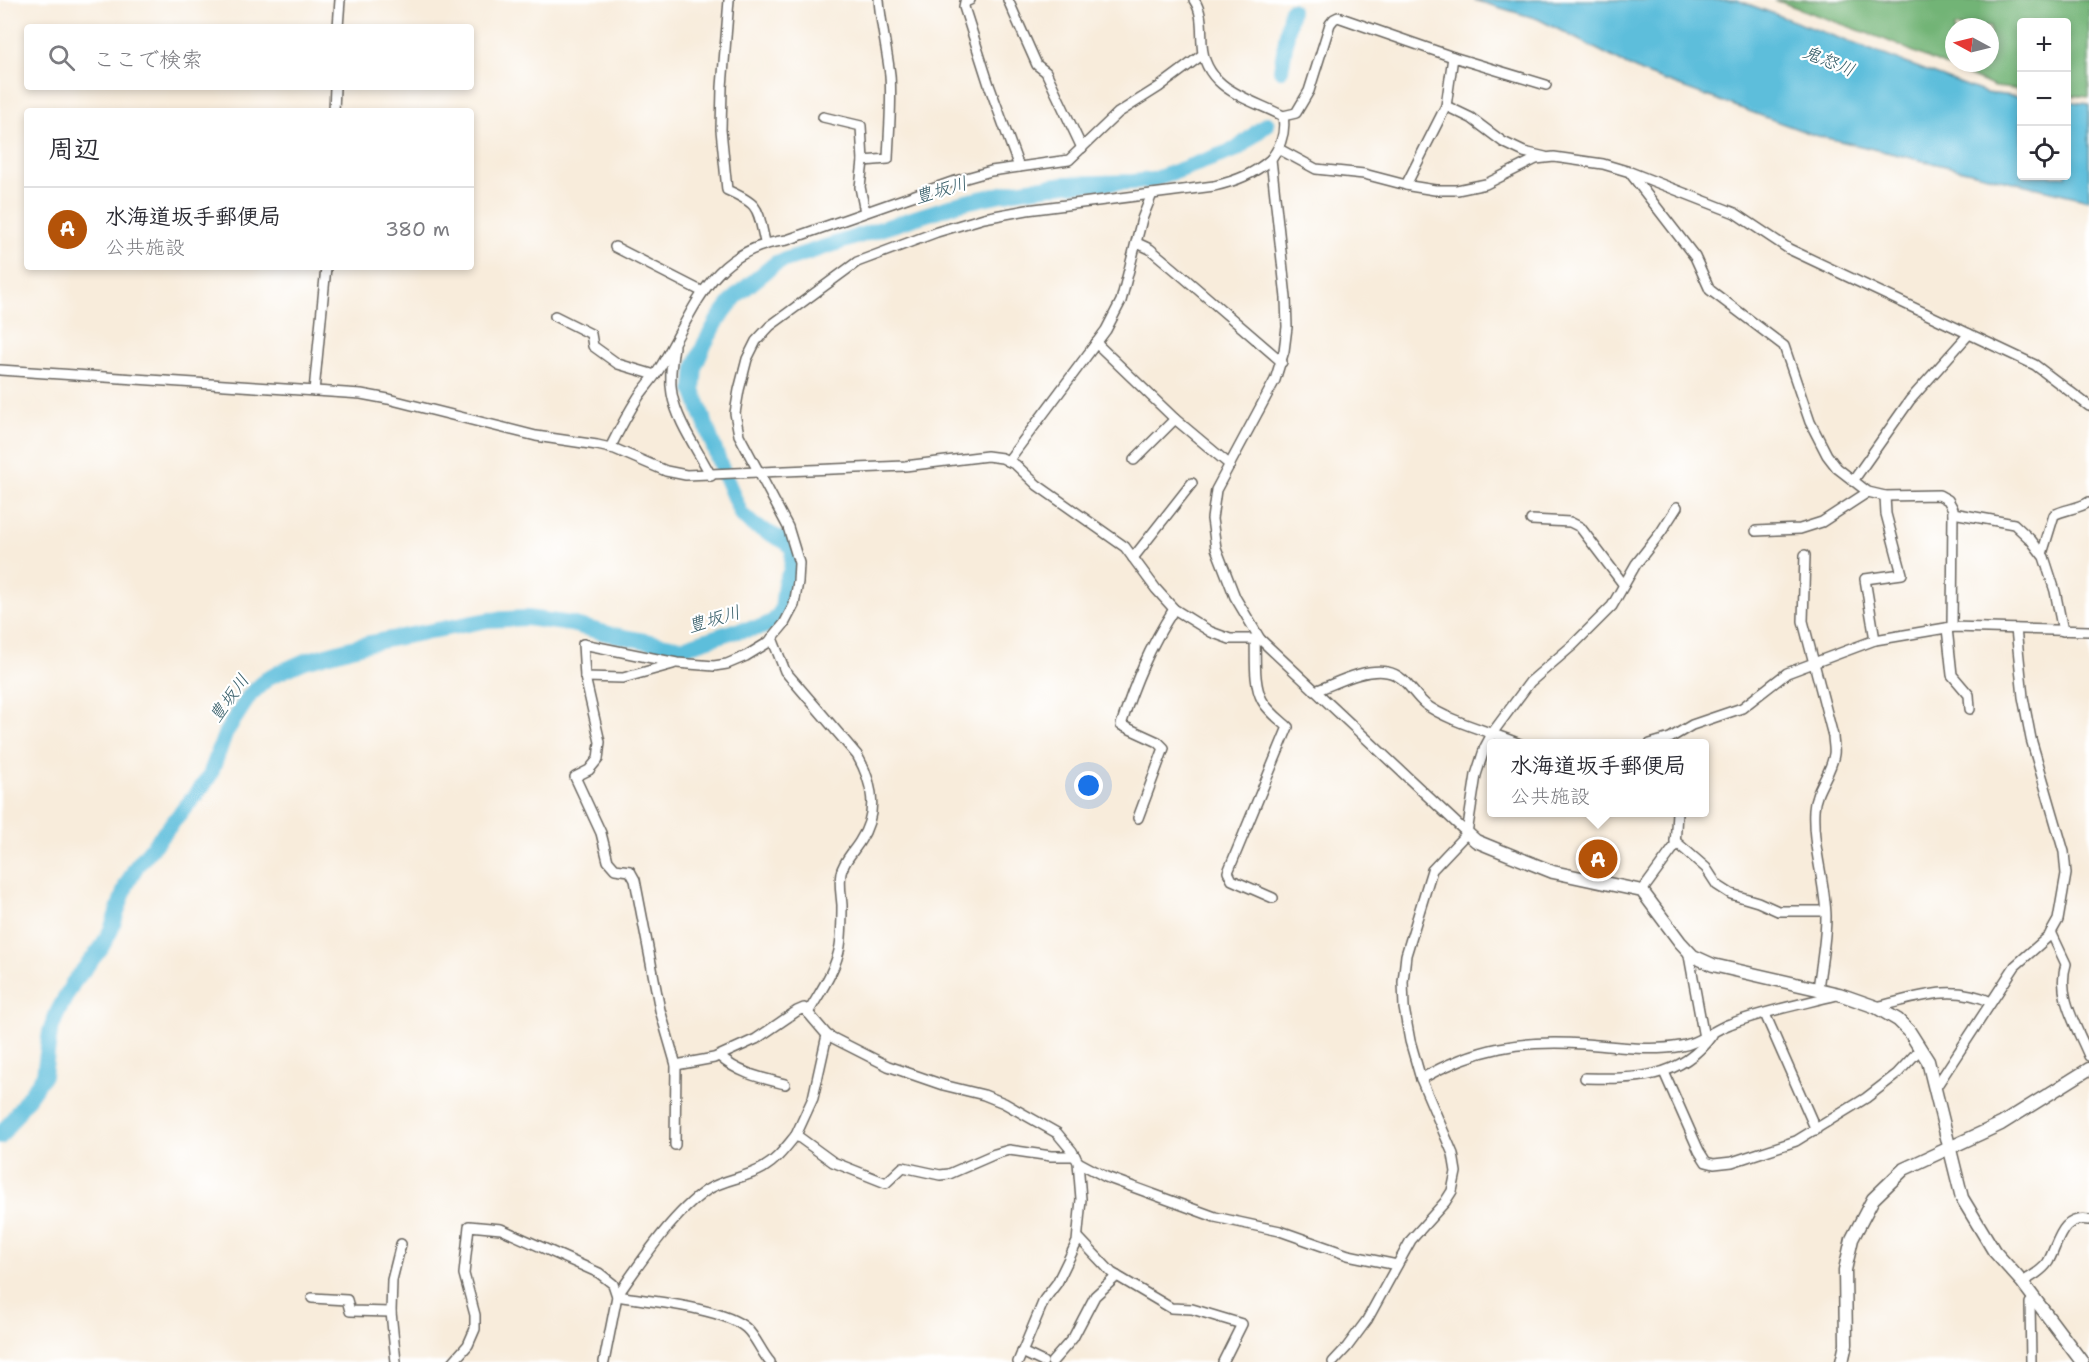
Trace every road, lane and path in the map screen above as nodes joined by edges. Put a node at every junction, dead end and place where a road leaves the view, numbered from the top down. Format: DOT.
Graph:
graph roads {
  1 [pos="340,0"];
  2 [pos="729,0"];
  3 [pos="879,0"];
  4 [pos="970,0"];
  5 [pos="1008,0"];
  6 [pos="1194,0"];
  7 [pos="338,24"];
  8 [pos="1202,55"];
  9 [pos="1454,57"];
  10 [pos="1546,85"];
  11 [pos="335,90"];
  12 [pos="1446,106"];
  13 [pos="334,108"];
  14 [pos="1280,115"];
  15 [pos="823,117"];
  16 [pos="1082,148"];
  17 [pos="1279,149"];
  18 [pos="1547,158"];
  19 [pos="1271,159"];
  20 [pos="863,161"];
  21 [pos="1019,167"];
  22 [pos="1630,172"];
  23 [pos="1407,185"];
  24 [pos="1152,194"];
  25 [pos="865,212"];
  26 [pos="765,242"];
  27 [pos="1137,243"];
  28 [pos="615,247"];
  29 [pos="326,270"];
  30 [pos="703,292"];
  31 [pos="555,316"];
  32 [pos="1969,334"];
  33 [pos="675,341"];
  34 [pos="1096,343"];
  35 [pos="1282,362"];
  36 [pos="0,370"];
  37 [pos="655,375"];
  38 [pos="314,391"];
  39 [pos="2089,406"];
  40 [pos="1175,419"];
  41 [pos="610,448"];
  42 [pos="1134,460"];
  43 [pos="1008,461"];
  44 [pos="1230,465"];
  45 [pos="757,473"];
  46 [pos="713,476"];
  47 [pos="1853,481"];
  48 [pos="1192,483"];
  49 [pos="1868,492"];
  50 [pos="1885,496"];
  51 [pos="2089,502"];
  52 [pos="1677,507"];
  53 [pos="1953,513"];
  54 [pos="1531,520"];
  55 [pos="1756,531"];
  56 [pos="2042,554"];
  57 [pos="1805,555"];
  58 [pos="1134,558"];
  59 [pos="1624,585"];
  60 [pos="1174,609"];
  61 [pos="1949,628"];
  62 [pos="2016,629"];
  63 [pos="2063,631"];
  64 [pos="2089,631"];
  65 [pos="772,638"];
  66 [pos="1257,639"];
  67 [pos="1875,640"];
  68 [pos="1813,662"];
  69 [pos="677,663"];
  70 [pos="585,677"];
  71 [pos="1315,691"];
  72 [pos="1970,709"];
  73 [pos="1493,732"];
  74 [pos="1489,739"];
  75 [pos="1509,739"];
  76 [pos="1667,739"];
  77 [pos="1487,743"];
  78 [pos="1677,817"];
  79 [pos="1138,818"];
  80 [pos="1467,833"];
  81 [pos="1675,841"];
  82 [pos="1642,891"];
  83 [pos="1273,898"];
  84 [pos="1825,911"];
  85 [pos="2051,932"];
  86 [pos="1688,950"];
  87 [pos="1818,989"];
  88 [pos="1839,994"];
  89 [pos="1990,1002"];
  90 [pos="1876,1007"];
  91 [pos="808,1013"];
  92 [pos="1765,1014"];
  93 [pos="1713,1033"];
  94 [pos="828,1035"];
  95 [pos="1704,1038"];
  96 [pos="1921,1048"];
  97 [pos="720,1056"];
  98 [pos="2089,1056"];
  99 [pos="676,1065"];
  100 [pos="2089,1069"];
  101 [pos="1664,1072"];
  102 [pos="1421,1078"];
  103 [pos="1585,1078"];
  104 [pos="785,1084"];
  105 [pos="1936,1087"];
  106 [pos="1816,1130"];
  107 [pos="796,1135"];
  108 [pos="675,1145"];
  109 [pos="1949,1147"];
  110 [pos="1077,1159"];
  111 [pos="2089,1220"];
  112 [pos="1078,1237"];
  113 [pos="401,1244"];
  114 [pos="1397,1265"];
  115 [pos="1118,1276"];
  116 [pos="2022,1282"];
  117 [pos="616,1296"];
  118 [pos="312,1298"];
  119 [pos="2034,1299"];
  120 [pos="391,1312"];
  121 [pos="1022,1352"];
  122 [pos="396,1362"];
  123 [pos="453,1362"];
  124 [pos="604,1362"];
  125 [pos="770,1362"];
  126 [pos="1018,1362"];
  127 [pos="1043,1362"];
  128 [pos="1052,1362"];
  129 [pos="1223,1362"];
  130 [pos="1333,1362"];
  131 [pos="1842,1362"];
  132 [pos="2031,1362"];
  133 [pos="2082,1362"];
  1 -- 7 [label="street"];
  2 -- 26 [label="street"];
  3 -- 20 [label="street"];
  4 -- 21 [label="street"];
  5 -- 16 [label="street"];
  6 -- 8 [label="street"];
  8 -- 14 [label="street"];
  8 -- 16 [label="street"];
  9 -- 10 [label="street"];
  9 -- 12 [label="street"];
  9 -- 14 [label="street"];
  11 -- 13 [label="street"];
  12 -- 18 [label="street"];
  12 -- 23 [label="street"];
  14 -- 17 [label="street"];
  15 -- 20 [label="street"];
  16 -- 21 [label="street"];
  17 -- 19 [label="street"];
  17 -- 23 [label="street"];
  18 -- 22 [label="street"];
  18 -- 23 [label="street"];
  19 -- 24 [label="street"];
  19 -- 35 [label="street"];
  20 -- 25 [label="street"];
  21 -- 25 [label="street"];
  22 -- 32 [label="street"];
  22 -- 47 [label="street"];
  24 -- 27 [label="street"];
  24 -- 45 [label="street"];
  25 -- 26 [label="street"];
  26 -- 30 [label="street"];
  27 -- 34 [label="street"];
  27 -- 35 [label="street"];
  28 -- 30 [label="street"];
  29 -- 38 [label="street"];
  30 -- 33 [label="street"];
  31 -- 37 [label="street"];
  32 -- 39 [label="street"];
  32 -- 47 [label="street"];
  33 -- 37 [label="street"];
  33 -- 46 [label="street"];
  34 -- 40 [label="street"];
  34 -- 43 [label="street"];
  35 -- 44 [label="street"];
  36 -- 38 [label="street"];
  37 -- 41 [label="street"];
  38 -- 41 [label="street"];
  40 -- 42 [label="street"];
  40 -- 44 [label="street"];
  41 -- 46 [label="street"];
  43 -- 45 [label="street"];
  43 -- 58 [label="street"];
  44 -- 66 [label="street"];
  45 -- 46 [label="street"];
  45 -- 65 [label="street"];
  47 -- 49 [label="street"];
  48 -- 58 [label="street"];
  49 -- 50 [label="street"];
  49 -- 55 [label="street"];
  50 -- 53 [label="street"];
  50 -- 67 [label="street"];
  51 -- 56 [label="street"];
  52 -- 59 [label="street"];
  53 -- 56 [label="street"];
  53 -- 61 [label="street"];
  54 -- 59 [label="street"];
  56 -- 63 [label="street"];
  57 -- 68 [label="street"];
  58 -- 60 [label="street"];
  59 -- 73 [label="street"];
  60 -- 66 [label="street"];
  60 -- 79 [label="street"];
  61 -- 62 [label="street"];
  61 -- 67 [label="street"];
  61 -- 72 [label="street"];
  62 -- 63 [label="street"];
  62 -- 85 [label="street"];
  63 -- 64 [label="street"];
  65 -- 69 [label="street"];
  65 -- 91 [label="street"];
  66 -- 71 [label="street"];
  66 -- 83 [label="street"];
  67 -- 68 [label="street"];
  68 -- 76 [label="street"];
  68 -- 84 [label="street"];
  69 -- 70 [label="street"];
  69 -- 70 [label="street"];
  70 -- 99 [label="street"];
  71 -- 73 [label="street"];
  71 -- 80 [label="street"];
  73 -- 74 [label="street"];
  73 -- 75 [label="street"];
  77 -- 80 [label="street"];
  78 -- 81 [label="street"];
  80 -- 82 [label="street"];
  80 -- 102 [label="street"];
  81 -- 82 [label="street"];
  81 -- 84 [label="street"];
  82 -- 86 [label="street"];
  84 -- 87 [label="street"];
  85 -- 89 [label="street"];
  85 -- 98 [label="street"];
  86 -- 87 [label="street"];
  86 -- 95 [label="street"];
  87 -- 88 [label="street"];
  88 -- 90 [label="street"];
  88 -- 92 [label="street"];
  89 -- 90 [label="street"];
  89 -- 105 [label="street"];
  90 -- 96 [label="street"];
  91 -- 94 [label="street"];
  91 -- 97 [label="street"];
  92 -- 93 [label="street"];
  92 -- 106 [label="street"];
  93 -- 95 [label="street"];
  93 -- 101 [label="street"];
  94 -- 107 [label="street"];
  94 -- 110 [label="street"];
  95 -- 102 [label="street"];
  96 -- 105 [label="street"];
  96 -- 106 [label="street"];
  97 -- 99 [label="street"];
  97 -- 104 [label="street"];
  99 -- 108 [label="street"];
  100 -- 109 [label="street"];
  101 -- 103 [label="street"];
  101 -- 106 [label="street"];
  102 -- 114 [label="street"];
  105 -- 109 [label="street"];
  107 -- 110 [label="street"];
  107 -- 117 [label="street"];
  109 -- 116 [label="street"];
  109 -- 131 [label="street"];
  110 -- 112 [label="street"];
  110 -- 114 [label="street"];
  111 -- 116 [label="street"];
  112 -- 115 [label="street"];
  112 -- 121 [label="street"];
  113 -- 120 [label="street"];
  114 -- 130 [label="street"];
  115 -- 128 [label="street"];
  115 -- 129 [label="street"];
  116 -- 119 [label="street"];
  117 -- 123 [label="street"];
  117 -- 124 [label="street"];
  117 -- 125 [label="street"];
  118 -- 120 [label="street"];
  119 -- 132 [label="street"];
  119 -- 133 [label="street"];
  120 -- 122 [label="street"];
  121 -- 126 [label="street"];
  121 -- 127 [label="street"];
}
